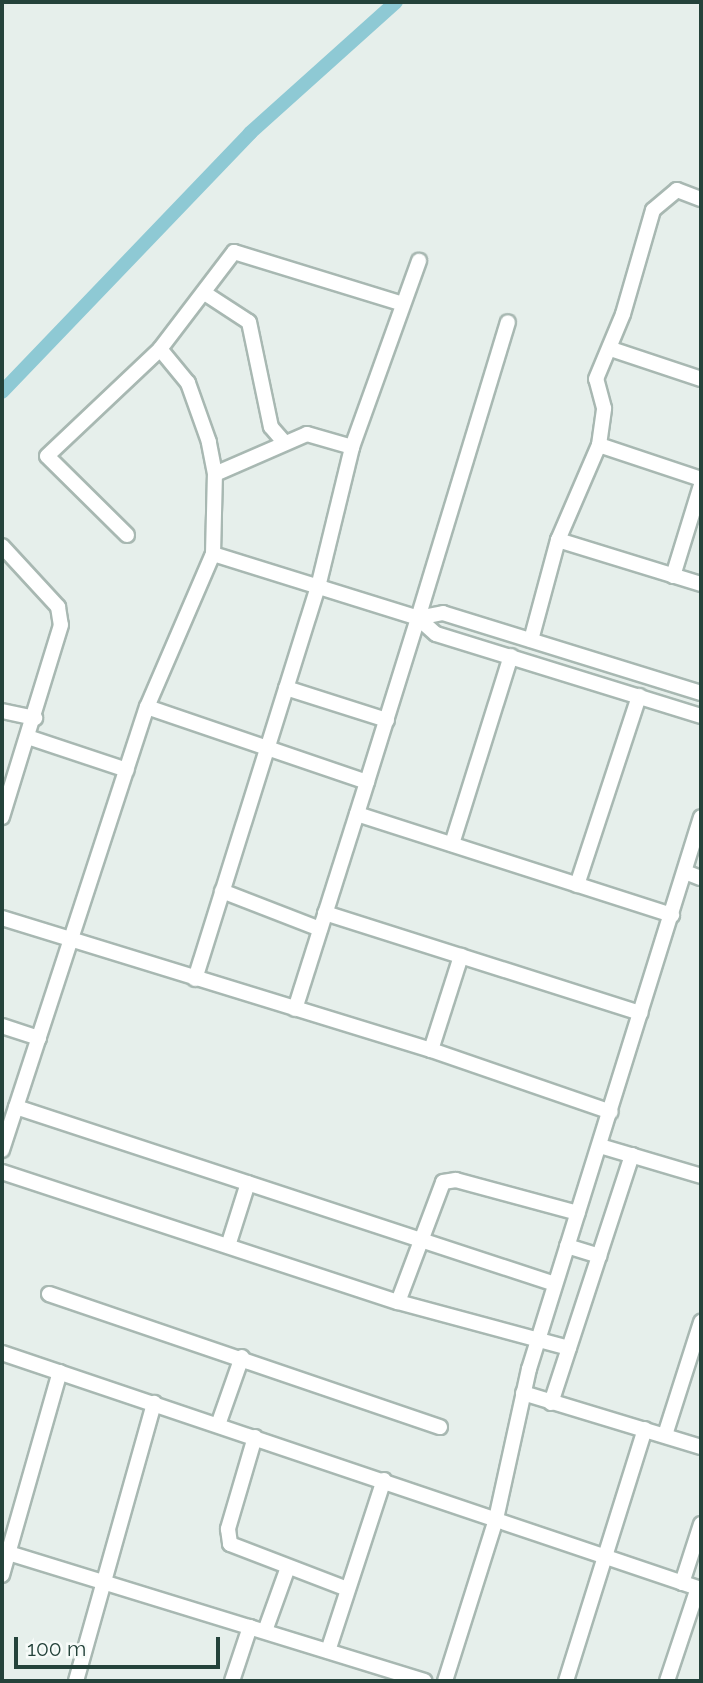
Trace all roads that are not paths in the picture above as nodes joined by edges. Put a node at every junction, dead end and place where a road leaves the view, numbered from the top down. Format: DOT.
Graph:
graph roads {
  1 [pos="701,199"];
  2 [pos="419,261"];
  3 [pos="206,294"];
  4 [pos="400,303"];
  5 [pos="508,322"];
  6 [pos="160,349"];
  7 [pos="611,349"];
  8 [pos="701,379"];
  9 [pos="285,443"];
  10 [pos="599,445"];
  11 [pos="352,447"];
  12 [pos="215,474"];
  13 [pos="701,479"];
  14 [pos="701,485"];
  15 [pos="127,535"];
  16 [pos="558,540"];
  17 [pos="2,546"];
  18 [pos="213,554"];
  19 [pos="673,576"];
  20 [pos="701,584"];
  21 [pos="318,587"];
  22 [pos="418,618"];
  23 [pos="531,640"];
  24 [pos="511,656"];
  25 [pos="286,688"];
  26 [pos="701,693"];
  27 [pos="639,696"];
  28 [pos="147,708"];
  29 [pos="2,711"];
  30 [pos="701,716"];
  31 [pos="34,718"];
  32 [pos="387,720"];
  33 [pos="28,737"];
  34 [pos="267,748"];
  35 [pos="127,770"];
  36 [pos="367,782"];
  37 [pos="357,814"];
  38 [pos="2,817"];
  39 [pos="701,817"];
  40 [pos="452,844"];
  41 [pos="685,872"];
  42 [pos="701,878"];
  43 [pos="577,885"];
  44 [pos="222,891"];
  45 [pos="325,913"];
  46 [pos="672,915"];
  47 [pos="2,918"];
  48 [pos="320,929"];
  49 [pos="70,941"];
  50 [pos="461,956"];
  51 [pos="195,979"];
  52 [pos="295,1009"];
  53 [pos="641,1013"];
  54 [pos="2,1026"];
  55 [pos="39,1038"];
  56 [pos="431,1050"];
  57 [pos="16,1107"];
  58 [pos="611,1112"];
  59 [pos="600,1146"];
  60 [pos="2,1150"];
  61 [pos="632,1156"];
  62 [pos="2,1172"];
  63 [pos="701,1175"];
  64 [pos="248,1183"];
  65 [pos="578,1213"];
  66 [pos="421,1237"];
  67 [pos="228,1246"];
  68 [pos="567,1246"];
  69 [pos="599,1256"];
  70 [pos="555,1284"];
  71 [pos="49,1294"];
  72 [pos="398,1301"];
  73 [pos="701,1326"];
  74 [pos="540,1337"];
  75 [pos="569,1348"];
  76 [pos="2,1353"];
  77 [pos="242,1357"];
  78 [pos="60,1372"];
  79 [pos="523,1393"];
  80 [pos="551,1403"];
  81 [pos="154,1404"];
  82 [pos="218,1425"];
  83 [pos="440,1427"];
  84 [pos="645,1429"];
  85 [pos="665,1435"];
  86 [pos="255,1437"];
  87 [pos="701,1447"];
  88 [pos="384,1480"];
  89 [pos="496,1519"];
  90 [pos="701,1524"];
  91 [pos="5,1552"];
  92 [pos="604,1556"];
  93 [pos="288,1567"];
  94 [pos="2,1575"];
  95 [pos="107,1581"];
  96 [pos="682,1583"];
  97 [pos="347,1589"];
  98 [pos="699,1589"];
  99 [pos="250,1627"];
  100 [pos="265,1631"];
  101 [pos="328,1651"];
  102 [pos="79,1680"];
  103 [pos="232,1681"];
  104 [pos="424,1681"];
  105 [pos="445,1681"];
  106 [pos="566,1681"];
  107 [pos="667,1681"];
  1 -- 7 [label="street"];
  2 -- 4 [label="street"];
  3 -- 4 [label="street"];
  3 -- 6 [label="street"];
  3 -- 9 [label="street"];
  4 -- 11 [label="street"];
  5 -- 22 [label="street"];
  6 -- 12 [label="street"];
  6 -- 15 [label="street"];
  7 -- 8 [label="street"];
  7 -- 10 [label="street"];
  9 -- 11 [label="street"];
  9 -- 12 [label="street"];
  10 -- 13 [label="street"];
  10 -- 16 [label="street"];
  11 -- 21 [label="street"];
  12 -- 18 [label="street"];
  14 -- 19 [label="street"];
  16 -- 19 [label="street"];
  16 -- 23 [label="street"];
  17 -- 31 [label="street"];
  18 -- 21 [label="street"];
  18 -- 28 [label="street"];
  19 -- 20 [label="street"];
  21 -- 22 [label="street"];
  21 -- 25 [label="street"];
  22 -- 23 [label="street"];
  22 -- 24 [label="street"];
  22 -- 32 [label="street"];
  23 -- 26 [label="street"];
  24 -- 27 [label="street"];
  24 -- 40 [label="street"];
  25 -- 32 [label="street"];
  25 -- 34 [label="street"];
  27 -- 30 [label="street"];
  27 -- 43 [label="street"];
  28 -- 34 [label="street"];
  28 -- 35 [label="street"];
  29 -- 31 [label="street"];
  31 -- 33 [label="street"];
  32 -- 36 [label="street"];
  33 -- 35 [label="street"];
  33 -- 38 [label="street"];
  34 -- 36 [label="street"];
  34 -- 44 [label="street"];
  35 -- 49 [label="street"];
  36 -- 37 [label="street"];
  37 -- 40 [label="street"];
  37 -- 45 [label="street"];
  39 -- 41 [label="street"];
  40 -- 43 [label="street"];
  41 -- 42 [label="street"];
  41 -- 46 [label="street"];
  43 -- 46 [label="street"];
  44 -- 48 [label="street"];
  44 -- 51 [label="street"];
  45 -- 48 [label="street"];
  45 -- 50 [label="street"];
  46 -- 53 [label="street"];
  47 -- 49 [label="street"];
  48 -- 52 [label="street"];
  49 -- 51 [label="street"];
  49 -- 55 [label="street"];
  50 -- 53 [label="street"];
  50 -- 56 [label="street"];
  51 -- 52 [label="street"];
  52 -- 56 [label="street"];
  53 -- 58 [label="street"];
  54 -- 55 [label="street"];
  55 -- 57 [label="street"];
  56 -- 58 [label="street"];
  57 -- 60 [label="street"];
  57 -- 64 [label="street"];
  58 -- 59 [label="street"];
  59 -- 61 [label="street"];
  59 -- 65 [label="street"];
  61 -- 63 [label="street"];
  61 -- 69 [label="street"];
  62 -- 67 [label="street"];
  64 -- 66 [label="street"];
  64 -- 67 [label="street"];
  65 -- 66 [label="street"];
  65 -- 68 [label="street"];
  66 -- 70 [label="street"];
  66 -- 72 [label="street"];
  67 -- 72 [label="street"];
  68 -- 69 [label="street"];
  68 -- 70 [label="street"];
  69 -- 75 [label="street"];
  70 -- 74 [label="street"];
  71 -- 77 [label="street"];
  72 -- 74 [label="street"];
  73 -- 85 [label="street"];
  74 -- 75 [label="street"];
  74 -- 79 [label="street"];
  75 -- 80 [label="street"];
  76 -- 78 [label="street"];
  77 -- 82 [label="street"];
  77 -- 83 [label="street"];
  78 -- 81 [label="street"];
  78 -- 91 [label="street"];
  79 -- 80 [label="street"];
  79 -- 89 [label="street"];
  80 -- 84 [label="street"];
  81 -- 82 [label="street"];
  81 -- 95 [label="street"];
  82 -- 86 [label="street"];
  84 -- 85 [label="street"];
  84 -- 92 [label="street"];
  85 -- 87 [label="street"];
  86 -- 88 [label="street"];
  86 -- 93 [label="street"];
  88 -- 89 [label="street"];
  88 -- 97 [label="street"];
  89 -- 92 [label="street"];
  89 -- 105 [label="street"];
  90 -- 96 [label="street"];
  91 -- 94 [label="street"];
  91 -- 95 [label="street"];
  92 -- 96 [label="street"];
  92 -- 106 [label="street"];
  93 -- 97 [label="street"];
  93 -- 100 [label="street"];
  95 -- 99 [label="street"];
  95 -- 102 [label="street"];
  96 -- 98 [label="street"];
  97 -- 101 [label="street"];
  98 -- 107 [label="street"];
  99 -- 100 [label="street"];
  99 -- 103 [label="street"];
  100 -- 101 [label="street"];
  101 -- 104 [label="street"];
}
